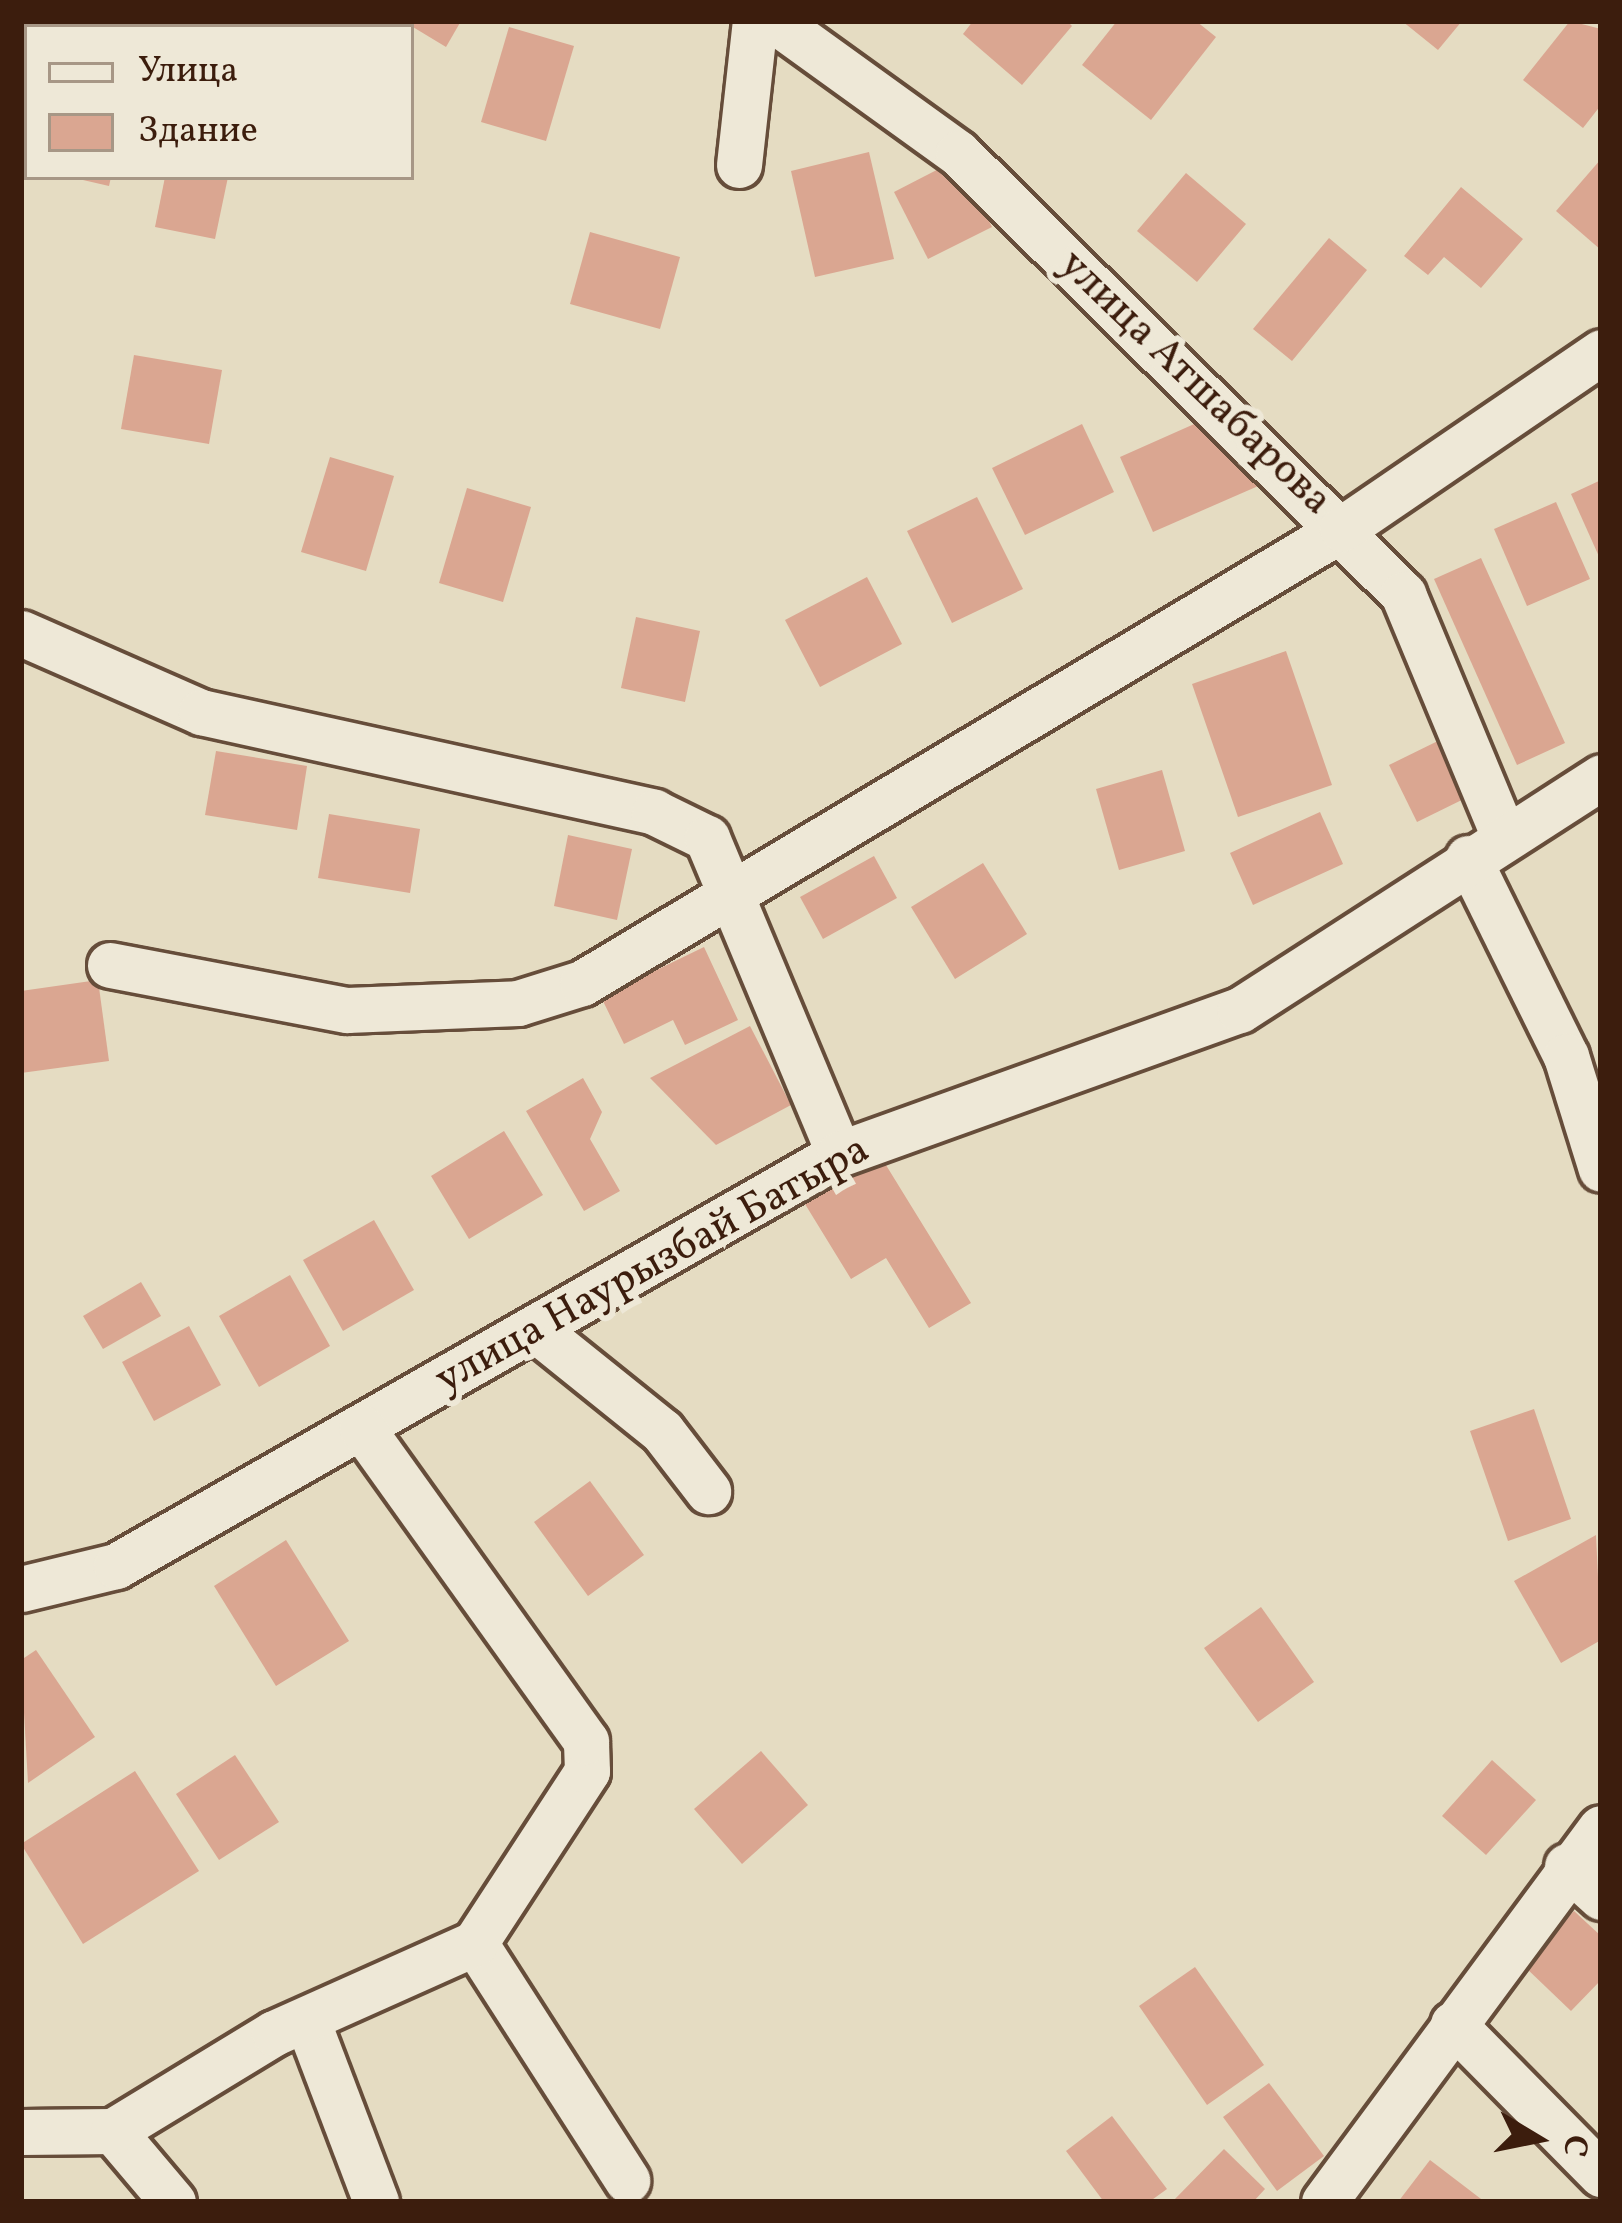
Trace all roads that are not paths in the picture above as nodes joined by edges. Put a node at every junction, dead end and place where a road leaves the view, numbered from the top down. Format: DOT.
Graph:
graph roads {
  1 [pos="754,21"];
  2 [pos="775,21"];
  3 [pos="739,165"];
  4 [pos="1601,352"];
  5 [pos="1342,529"];
  6 [pos="21,633"];
  7 [pos="1601,777"];
  8 [pos="1486,846"];
  9 [pos="737,891"];
  10 [pos="110,965"];
  11 [pos="839,1154"];
  12 [pos="1601,1169"];
  13 [pos="535,1330"];
  14 [pos="362,1428"];
  15 [pos="708,1491"];
  16 [pos="21,1589"];
  17 [pos="1601,1828"];
  18 [pos="1567,1866"];
  19 [pos="1601,1897"];
  20 [pos="475,1943"];
  21 [pos="307,2020"];
  22 [pos="1453,2024"];
  23 [pos="112,2131"];
  24 [pos="21,2132"];
  25 [pos="1601,2174"];
  26 [pos="627,2180"];
  27 [pos="173,2202"];
  28 [pos="376,2202"];
  29 [pos="1324,2202"];
  1 -- 3 [label="street"];
  2 -- 5 [label="street, улица Атшабарова"];
  4 -- 5 [label="street"];
  5 -- 8 [label="street, улица Атшабарова"];
  5 -- 9 [label="street"];
  6 -- 9 [label="street"];
  7 -- 8 [label="street, улица Наурызбай Батыра"];
  8 -- 11 [label="street, улица Наурызбай Батыра"];
  8 -- 12 [label="street, улица Атшабарова"];
  9 -- 10 [label="street"];
  9 -- 11 [label="street"];
  11 -- 13 [label="street, улица Наурызбай Батыра"];
  13 -- 14 [label="street, улица Наурызбай Батыра"];
  13 -- 15 [label="street"];
  14 -- 16 [label="street, улица Наурызбай Батыра"];
  14 -- 20 [label="street"];
  17 -- 18 [label="street"];
  18 -- 19 [label="street"];
  18 -- 22 [label="street"];
  20 -- 21 [label="street"];
  20 -- 26 [label="street"];
  21 -- 23 [label="street"];
  21 -- 28 [label="street"];
  22 -- 25 [label="street"];
  22 -- 29 [label="street"];
  23 -- 24 [label="street"];
  23 -- 27 [label="street"];
}
